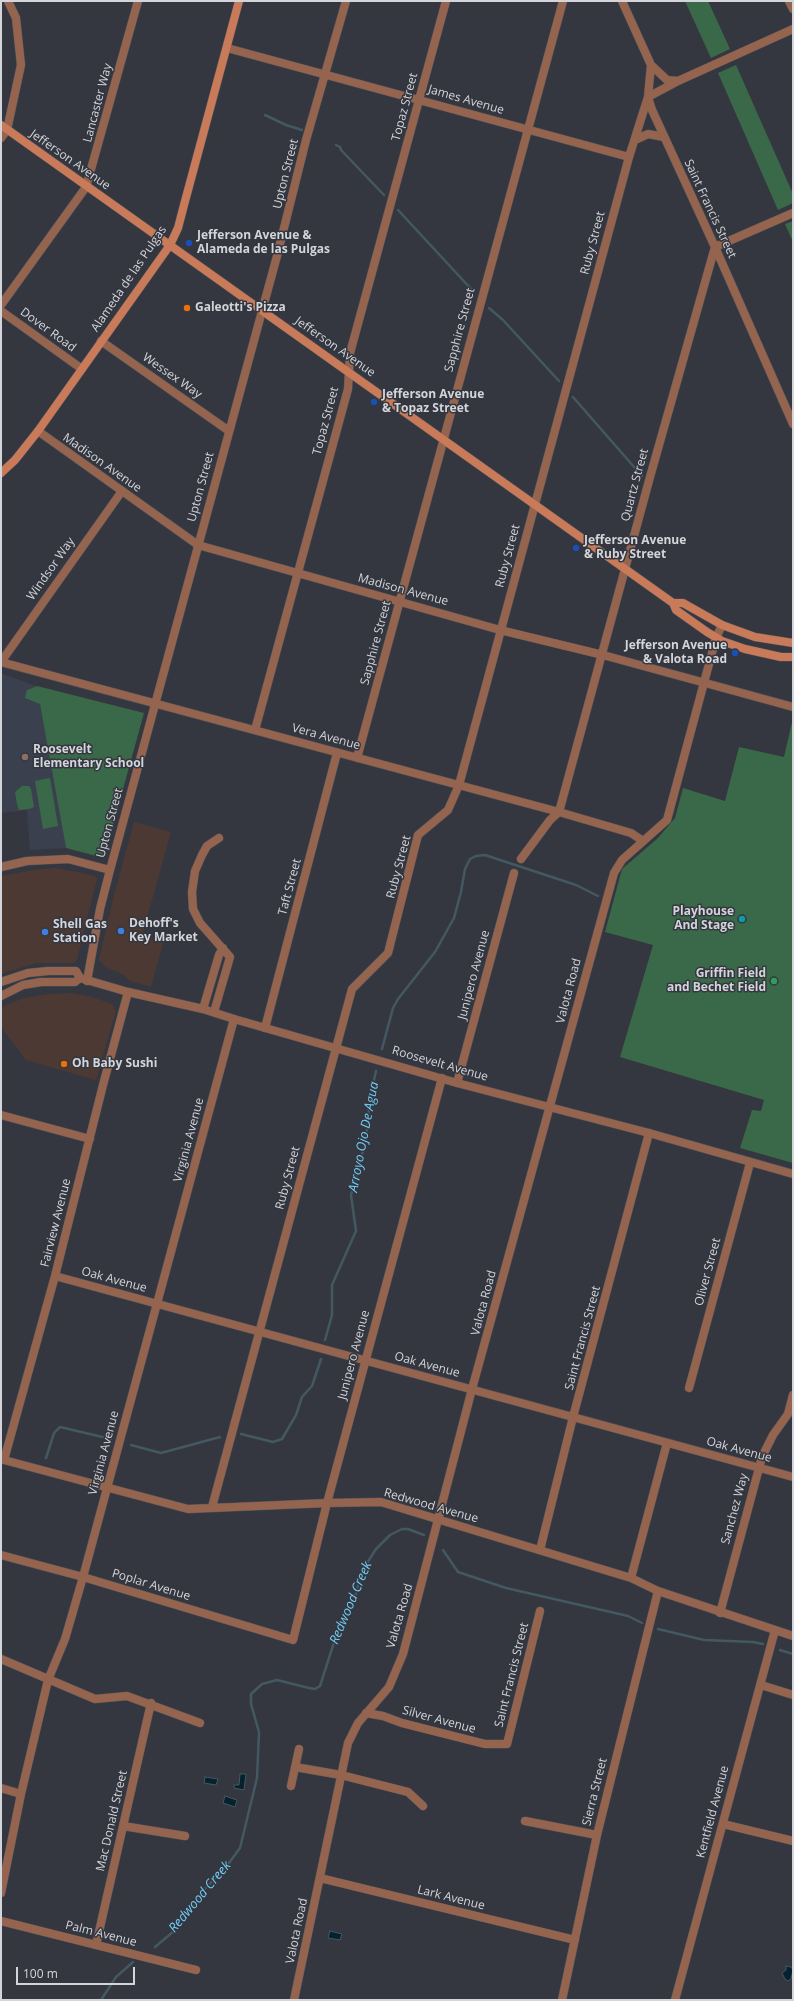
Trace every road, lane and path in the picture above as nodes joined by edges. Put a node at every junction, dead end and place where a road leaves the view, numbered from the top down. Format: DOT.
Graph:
graph roads {
  1 [pos="8,1"];
  2 [pos="138,1"];
  3 [pos="239,1"];
  4 [pos="346,1"];
  5 [pos="446,1"];
  6 [pos="563,1"];
  7 [pos="622,1"];
  8 [pos="789,1"];
  9 [pos="793,9"];
  10 [pos="793,29"];
  11 [pos="226,48"];
  12 [pos="651,65"];
  13 [pos="326,75"];
  14 [pos="678,82"];
  15 [pos="648,97"];
  16 [pos="420,100"];
  17 [pos="4,128"];
  18 [pos="527,130"];
  19 [pos="664,137"];
  20 [pos="1,138"];
  21 [pos="634,140"];
  22 [pos="628,157"];
  23 [pos="86,186"];
  24 [pos="793,213"];
  25 [pos="170,245"];
  26 [pos="715,247"];
  27 [pos="1,305"];
  28 [pos="262,310"];
  29 [pos="1,311"];
  30 [pos="101,341"];
  31 [pos="82,369"];
  32 [pos="349,372"];
  33 [pos="793,424"];
  34 [pos="38,431"];
  35 [pos="229,431"];
  36 [pos="443,439"];
  37 [pos="1,474"];
  38 [pos="122,491"];
  39 [pos="534,504"];
  40 [pos="198,545"];
  41 [pos="625,569"];
  42 [pos="298,574"];
  43 [pos="400,601"];
  44 [pos="673,603"];
  45 [pos="722,625"];
  46 [pos="500,630"];
  47 [pos="716,638"];
  48 [pos="793,643"];
  49 [pos="603,655"];
  50 [pos="793,657"];
  51 [pos="1,662"];
  52 [pos="704,683"];
  53 [pos="155,703"];
  54 [pos="793,707"];
  55 [pos="255,730"];
  56 [pos="337,752"];
  57 [pos="357,758"];
  58 [pos="459,785"];
  59 [pos="559,812"];
  60 [pos="219,838"];
  61 [pos="643,841"];
  62 [pos="521,859"];
  63 [pos="1,866"];
  64 [pos="110,870"];
  65 [pos="514,873"];
  66 [pos="223,948"];
  67 [pos="83,980"];
  68 [pos="1,982"];
  69 [pos="128,992"];
  70 [pos="1,996"];
  71 [pos="203,1009"];
  72 [pos="214,1012"];
  73 [pos="234,1019"];
  74 [pos="265,1028"];
  75 [pos="335,1047"];
  76 [pos="442,1078"];
  77 [pos="457,1083"];
  78 [pos="550,1107"];
  79 [pos="1,1114"];
  80 [pos="649,1133"];
  81 [pos="90,1139"];
  82 [pos="750,1163"];
  83 [pos="793,1174"];
  84 [pos="55,1276"];
  85 [pos="157,1303"];
  86 [pos="258,1332"];
  87 [pos="365,1361"];
  88 [pos="689,1388"];
  89 [pos="472,1389"];
  90 [pos="793,1395"];
  91 [pos="573,1417"];
  92 [pos="667,1443"];
  93 [pos="4,1460"];
  94 [pos="759,1468"];
  95 [pos="793,1477"];
  96 [pos="107,1487"];
  97 [pos="327,1502"];
  98 [pos="212,1507"];
  99 [pos="438,1520"];
  100 [pos="540,1550"];
  101 [pos="1,1555"];
  102 [pos="83,1577"];
  103 [pos="631,1578"];
  104 [pos="658,1591"];
  105 [pos="540,1611"];
  106 [pos="720,1613"];
  107 [pos="775,1630"];
  108 [pos="793,1636"];
  109 [pos="293,1640"];
  110 [pos="1,1659"];
  111 [pos="48,1680"];
  112 [pos="760,1685"];
  113 [pos="793,1695"];
  114 [pos="151,1703"];
  115 [pos="366,1713"];
  116 [pos="200,1723"];
  117 [pos="507,1744"];
  118 [pos="298,1749"];
  119 [pos="295,1767"];
  120 [pos="341,1775"];
  121 [pos="292,1786"];
  122 [pos="1,1788"];
  123 [pos="21,1794"];
  124 [pos="423,1806"];
  125 [pos="525,1821"];
  126 [pos="723,1824"];
  127 [pos="123,1826"];
  128 [pos="597,1835"];
  129 [pos="185,1836"];
  130 [pos="793,1841"];
  131 [pos="320,1878"];
  132 [pos="1,1893"];
  133 [pos="1,1921"];
  134 [pos="575,1940"];
  135 [pos="96,1945"];
  136 [pos="196,1970"];
  137 [pos="294,2000"];
  138 [pos="562,2000"];
  139 [pos="675,2000"];
  1 -- 17 [label="street"];
  2 -- 23 [label="street, Lancaster Way"];
  3 -- 11 [label="main road, Alameda de las Pulgas"];
  4 -- 13 [label="street, Upton Street"];
  5 -- 16 [label="street, Topaz Street"];
  6 -- 18 [label="street, Sapphire Street"];
  7 -- 12 [label="street, Saint Francis Street"];
  8 -- 9 [label="street"];
  10 -- 14 [label="street"];
  11 -- 13 [label="street, James Avenue"];
  11 -- 25 [label="main road, Alameda de las Pulgas"];
  12 -- 14 [label="street"];
  12 -- 15 [label="street, Saint Francis Street"];
  13 -- 16 [label="street, James Avenue"];
  13 -- 28 [label="street, Upton Street"];
  14 -- 15 [label="street"];
  15 -- 19 [label="street, Saint Francis Street"];
  15 -- 21 [label="street, Ruby Street"];
  16 -- 18 [label="street, James Avenue"];
  16 -- 32 [label="street, Topaz Street"];
  17 -- 20 [label="street"];
  17 -- 23 [label="main road, Jefferson Avenue"];
  18 -- 22 [label="street, James Avenue"];
  18 -- 36 [label="street, Sapphire Street"];
  19 -- 21 [label="street"];
  19 -- 26 [label="street, Saint Francis Street"];
  21 -- 22 [label="street, Ruby Street"];
  22 -- 39 [label="street, Ruby Street"];
  23 -- 25 [label="main road, Jefferson Avenue"];
  23 -- 27 [label="street, Lancaster Way"];
  24 -- 26 [label="street"];
  25 -- 28 [label="main road, Jefferson Avenue"];
  25 -- 30 [label="main road, Alameda de las Pulgas"];
  26 -- 33 [label="street, Saint Francis Street"];
  26 -- 41 [label="street, Quartz Street"];
  28 -- 32 [label="main road, Jefferson Avenue"];
  28 -- 35 [label="street, Upton Street"];
  29 -- 31 [label="street, Dover Road"];
  30 -- 31 [label="main road, Alameda de las Pulgas"];
  30 -- 35 [label="street, Wessex Way"];
  31 -- 34 [label="main road, Alameda de las Pulgas"];
  32 -- 36 [label="main road, Jefferson Avenue"];
  32 -- 42 [label="street, Topaz Street"];
  34 -- 37 [label="main road, Alameda de las Pulgas"];
  34 -- 38 [label="street, Madison Avenue"];
  35 -- 40 [label="street, Upton Street"];
  36 -- 39 [label="main road, Jefferson Avenue"];
  36 -- 43 [label="street, Sapphire Street"];
  38 -- 40 [label="street, Madison Avenue"];
  38 -- 51 [label="street, Windsor Way"];
  39 -- 41 [label="main road, Jefferson Avenue"];
  39 -- 46 [label="street, Ruby Street"];
  40 -- 42 [label="street, Madison Avenue"];
  40 -- 53 [label="street, Upton Street"];
  41 -- 44 [label="main road, Jefferson Avenue"];
  41 -- 49 [label="street, Quartz Street"];
  42 -- 43 [label="street, Madison Avenue"];
  42 -- 55 [label="street, Topaz Street"];
  43 -- 46 [label="street, Madison Avenue"];
  43 -- 57 [label="street, Sapphire Street"];
  44 -- 45 [label="main road, Jefferson Avenue"];
  44 -- 47 [label="main road, Jefferson Avenue"];
  45 -- 47 [label="street, Valota Road"];
  45 -- 48 [label="main road, Jefferson Avenue"];
  46 -- 49 [label="street, Madison Avenue"];
  46 -- 58 [label="street, Ruby Street"];
  47 -- 50 [label="main road, Jefferson Avenue"];
  47 -- 52 [label="street, Valota Road"];
  49 -- 52 [label="street, Madison Avenue"];
  49 -- 59 [label="street, Quartz Street"];
  51 -- 53 [label="street, Vera Avenue"];
  52 -- 54 [label="street, Madison Avenue"];
  52 -- 61 [label="street, Valota Road"];
  53 -- 55 [label="street, Vera Avenue"];
  53 -- 64 [label="street, Upton Street"];
  55 -- 56 [label="street, Vera Avenue"];
  56 -- 57 [label="street, Vera Avenue"];
  56 -- 74 [label="street, Taft Street"];
  57 -- 58 [label="street, Vera Avenue"];
  58 -- 59 [label="street, Vera Avenue"];
  58 -- 75 [label="street, Ruby Street"];
  59 -- 61 [label="street, Vera Avenue"];
  59 -- 62 [label="street"];
  60 -- 66 [label="street"];
  61 -- 78 [label="street, Valota Road"];
  63 -- 64 [label="street"];
  64 -- 67 [label="street, Upton Street"];
  65 -- 77 [label="street, Junipero Avenue"];
  66 -- 71 [label="street"];
  66 -- 72 [label="street"];
  67 -- 68 [label="street, Roosevelt Avenue"];
  67 -- 69 [label="street, Roosevelt Avenue"];
  67 -- 70 [label="street, Roosevelt Avenue"];
  69 -- 71 [label="street, Roosevelt Avenue"];
  69 -- 81 [label="street, Fairview Avenue"];
  71 -- 72 [label="street, Roosevelt Avenue"];
  72 -- 73 [label="street, Roosevelt Avenue"];
  73 -- 74 [label="street, Roosevelt Avenue"];
  73 -- 85 [label="street, Virginia Avenue"];
  74 -- 75 [label="street, Roosevelt Avenue"];
  75 -- 76 [label="street, Roosevelt Avenue"];
  75 -- 86 [label="street, Ruby Street"];
  76 -- 77 [label="street, Roosevelt Avenue"];
  76 -- 87 [label="street, Junipero Avenue"];
  77 -- 78 [label="street, Roosevelt Avenue"];
  78 -- 80 [label="street, Roosevelt Avenue"];
  78 -- 89 [label="street, Valota Road"];
  79 -- 81 [label="street"];
  80 -- 82 [label="street, Roosevelt Avenue"];
  80 -- 91 [label="street, Saint Francis Street"];
  81 -- 84 [label="street, Fairview Avenue"];
  82 -- 83 [label="street, Roosevelt Avenue"];
  82 -- 88 [label="street, Oliver Street"];
  84 -- 85 [label="street, Oak Avenue"];
  84 -- 93 [label="street, Fairview Avenue"];
  85 -- 86 [label="street, Oak Avenue"];
  85 -- 96 [label="street, Virginia Avenue"];
  86 -- 87 [label="street, Oak Avenue"];
  86 -- 98 [label="street, Ruby Street"];
  87 -- 89 [label="street, Oak Avenue"];
  87 -- 97 [label="street, Junipero Avenue"];
  89 -- 91 [label="street, Oak Avenue"];
  89 -- 99 [label="street, Valota Road"];
  90 -- 94 [label="street, Sanchez Way"];
  91 -- 92 [label="street, Oak Avenue"];
  91 -- 100 [label="street, Saint Francis Street"];
  92 -- 94 [label="street, Oak Avenue"];
  92 -- 103 [label="street"];
  93 -- 96 [label="street, Redwood Avenue"];
  94 -- 95 [label="street, Oak Avenue"];
  94 -- 106 [label="street, Sanchez Way"];
  96 -- 98 [label="street, Redwood Avenue"];
  96 -- 102 [label="street, Virginia Avenue"];
  97 -- 98 [label="street, Redwood Avenue"];
  97 -- 99 [label="street, Redwood Avenue"];
  97 -- 109 [label="street, Junipero Avenue"];
  99 -- 100 [label="street, Redwood Avenue"];
  99 -- 115 [label="street, Valota Road"];
  100 -- 103 [label="street, Redwood Avenue"];
  101 -- 102 [label="street, Poplar Avenue"];
  102 -- 109 [label="street, Poplar Avenue"];
  102 -- 111 [label="street, Virginia Avenue"];
  103 -- 104 [label="street, Redwood Avenue"];
  104 -- 106 [label="street, Redwood Avenue"];
  104 -- 128 [label="street, Sierra Street"];
  105 -- 117 [label="street, Saint Francis Street"];
  106 -- 107 [label="street, Redwood Avenue"];
  107 -- 108 [label="street, Redwood Avenue"];
  107 -- 112 [label="street, Kentfield Avenue"];
  110 -- 111 [label="street"];
  111 -- 114 [label="street"];
  111 -- 123 [label="street, Virginia Avenue"];
  112 -- 113 [label="street"];
  112 -- 126 [label="street, Kentfield Avenue"];
  114 -- 116 [label="street"];
  114 -- 127 [label="street, Mac Donald Street"];
  115 -- 117 [label="street, Silver Avenue"];
  115 -- 120 [label="street, Valota Road"];
  118 -- 119 [label="street"];
  119 -- 120 [label="street"];
  119 -- 121 [label="street"];
  120 -- 124 [label="street"];
  120 -- 131 [label="street, Valota Road"];
  122 -- 123 [label="street"];
  123 -- 132 [label="street, Virginia Avenue"];
  125 -- 128 [label="street"];
  126 -- 130 [label="street"];
  126 -- 139 [label="street, Kentfield Avenue"];
  127 -- 129 [label="street"];
  127 -- 135 [label="street, Mac Donald Street"];
  128 -- 134 [label="street, Sierra Street"];
  131 -- 134 [label="street, Lark Avenue"];
  131 -- 137 [label="street, Valota Road"];
  133 -- 135 [label="street, Palm Avenue"];
  134 -- 138 [label="street, Sierra Street"];
  135 -- 136 [label="street, Palm Avenue"];
}
